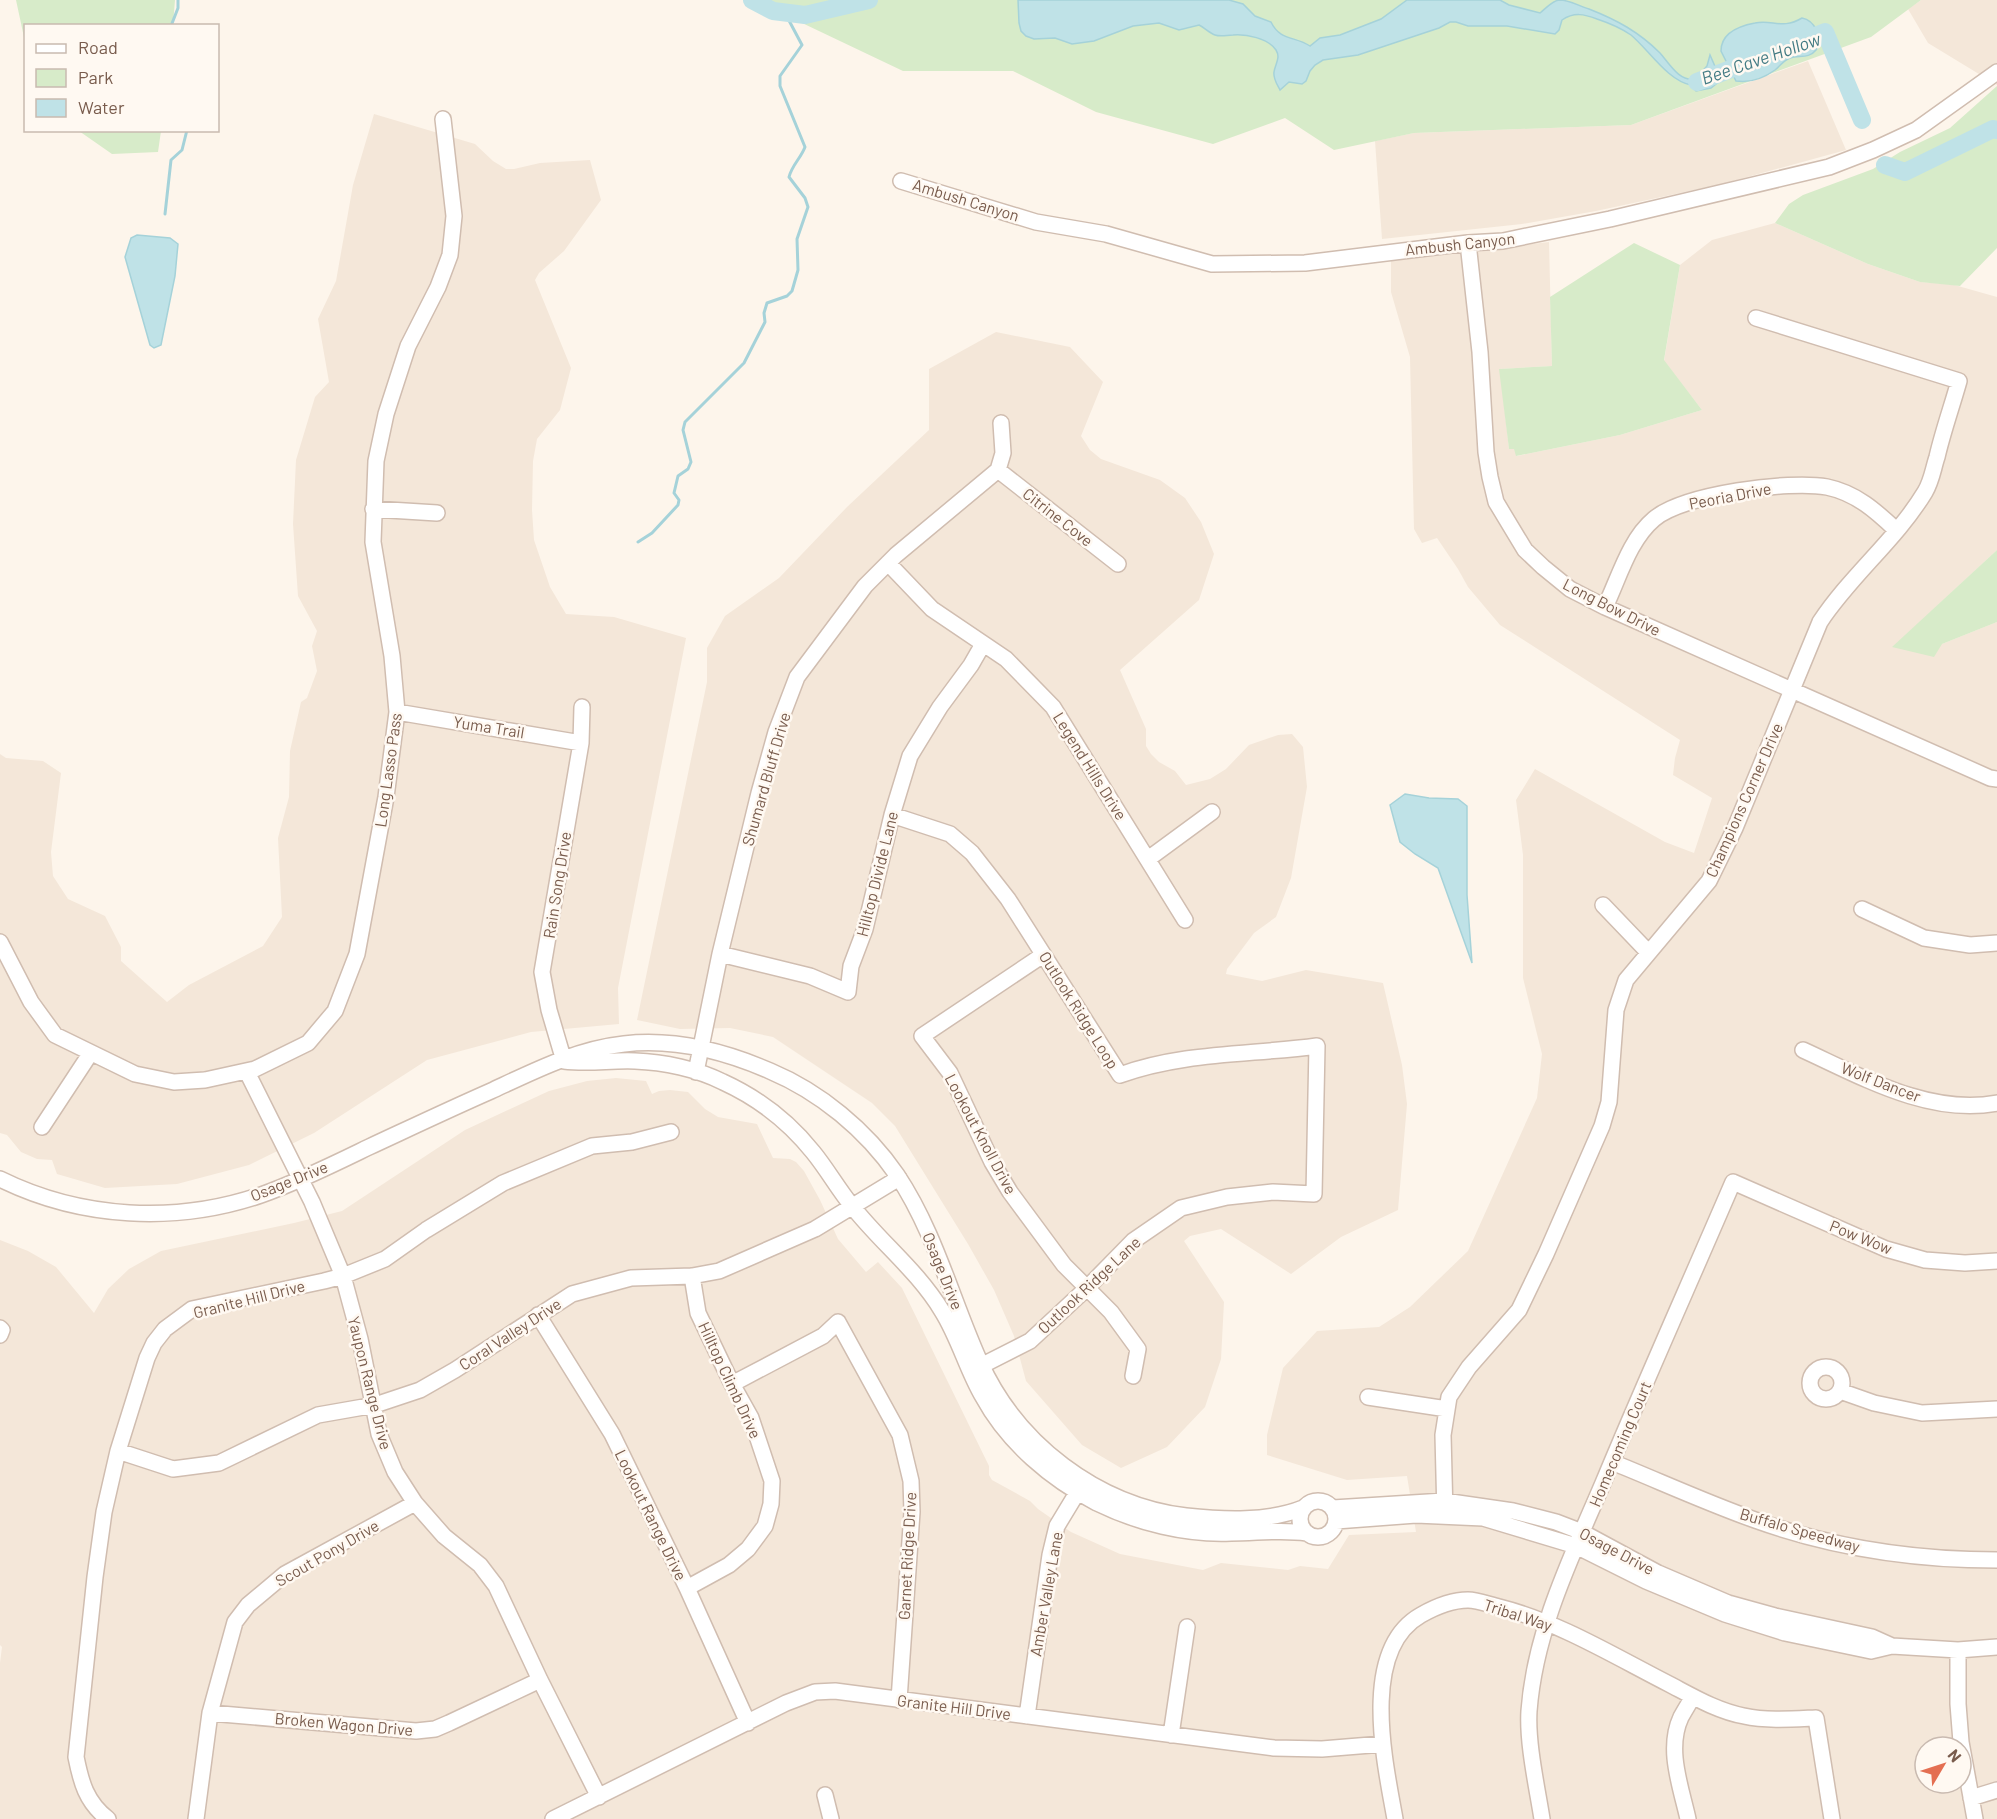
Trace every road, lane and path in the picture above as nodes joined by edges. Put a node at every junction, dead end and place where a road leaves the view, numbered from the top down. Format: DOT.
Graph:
graph roads {
  1 [pos="1997,72"];
  2 [pos="443,119"];
  3 [pos="902,181"];
  4 [pos="1468,243"];
  5 [pos="1756,318"];
  6 [pos="1001,423"];
  7 [pos="998,470"];
  8 [pos="373,509"];
  9 [pos="437,513"];
  10 [pos="1896,530"];
  11 [pos="888,563"];
  12 [pos="1118,564"];
  13 [pos="1605,607"];
  14 [pos="983,644"];
  15 [pos="1792,690"];
  16 [pos="582,707"];
  17 [pos="397,712"];
  18 [pos="580,742"];
  19 [pos="1997,779"];
  20 [pos="1212,812"];
  21 [pos="892,815"];
  22 [pos="1148,859"];
  23 [pos="1603,905"];
  24 [pos="1862,909"];
  25 [pos="1185,920"];
  26 [pos="1997,943"];
  27 [pos="2,952"];
  28 [pos="1648,952"];
  29 [pos="720,954"];
  30 [pos="1043,955"];
  31 [pos="702,1047"];
  32 [pos="1803,1050"];
  33 [pos="90,1054"];
  34 [pos="564,1061"];
  35 [pos="247,1072"];
  36 [pos="696,1072"];
  37 [pos="1997,1103"];
  38 [pos="42,1127"];
  39 [pos="671,1132"];
  40 [pos="899,1178"];
  41 [pos="0,1179"];
  42 [pos="300,1180"];
  43 [pos="1733,1182"];
  44 [pos="1314,1194"];
  45 [pos="852,1206"];
  46 [pos="1997,1261"];
  47 [pos="342,1276"];
  48 [pos="692,1276"];
  49 [pos="1087,1288"];
  50 [pos="538,1315"];
  51 [pos="976,1368"];
  52 [pos="1133,1376"];
  53 [pos="732,1384"];
  54 [pos="1840,1391"];
  55 [pos="1368,1397"];
  56 [pos="375,1405"];
  57 [pos="1447,1409"];
  58 [pos="1997,1409"];
  59 [pos="118,1451"];
  60 [pos="1612,1462"];
  61 [pos="1081,1485"];
  62 [pos="415,1503"];
  63 [pos="1303,1508"];
  64 [pos="1444,1508"];
  65 [pos="1334,1515"];
  66 [pos="1582,1532"];
  67 [pos="1307,1533"];
  68 [pos="1576,1546"];
  69 [pos="1997,1560"];
  70 [pos="687,1588"];
  71 [pos="1546,1621"];
  72 [pos="1187,1627"];
  73 [pos="1892,1646"];
  74 [pos="1997,1647"];
  75 [pos="1958,1650"];
  76 [pos="540,1680"];
  77 [pos="1693,1697"];
  78 [pos="899,1700"];
  79 [pos="210,1713"];
  80 [pos="1027,1716"];
  81 [pos="748,1723"];
  82 [pos="1171,1735"];
  83 [pos="1383,1744"];
  84 [pos="1997,1790"];
  85 [pos="825,1795"];
  86 [pos="598,1797"];
  87 [pos="1971,1798"];
  88 [pos="103,1818"];
  89 [pos="196,1819"];
  90 [pos="553,1819"];
  91 [pos="831,1819"];
  92 [pos="1395,1819"];
  93 [pos="1542,1819"];
  94 [pos="1688,1819"];
  95 [pos="1832,1819"];
  96 [pos="1975,1819"];
  1 -- 4 [label="street, Ambush Canyon"];
  2 -- 8 [label="street, Long Lasso Pass"];
  3 -- 4 [label="street, Ambush Canyon"];
  4 -- 13 [label="street, Long Bow Drive"];
  5 -- 10 [label="street, Champions Corner Drive"];
  6 -- 7 [label="street"];
  7 -- 11 [label="street, Shumard Bluff Drive"];
  7 -- 12 [label="street, Citrine Cove"];
  8 -- 9 [label="street"];
  8 -- 17 [label="street, Long Lasso Pass"];
  10 -- 13 [label="street, Peoria Drive"];
  10 -- 15 [label="street, Champions Corner Drive"];
  11 -- 14 [label="street, Legend Hills Drive"];
  11 -- 29 [label="street, Shumard Bluff Drive"];
  13 -- 15 [label="street, Long Bow Drive"];
  14 -- 21 [label="street, Hilltop Divide Lane"];
  14 -- 22 [label="street, Legend Hills Drive"];
  15 -- 19 [label="street, Long Bow Drive"];
  15 -- 28 [label="street, Champions Corner Drive"];
  16 -- 18 [label="street, Rain Song Drive"];
  17 -- 18 [label="street, Yuma Trail"];
  17 -- 35 [label="street, Long Lasso Pass"];
  18 -- 34 [label="street, Rain Song Drive"];
  20 -- 22 [label="street"];
  21 -- 29 [label="street, Hilltop Divide Lane"];
  21 -- 30 [label="street, Outlook Ridge Loop"];
  22 -- 25 [label="street, Legend Hills Drive"];
  23 -- 28 [label="street"];
  24 -- 26 [label="street"];
  27 -- 33 [label="street, Long Lasso Pass"];
  28 -- 57 [label="street, Champions Corner Drive"];
  29 -- 31 [label="street, Shumard Bluff Drive"];
  30 -- 44 [label="street, Outlook Ridge Loop"];
  30 -- 49 [label="street, Lookout Knoll Drive"];
  31 -- 34 [label="street, Osage Drive"];
  31 -- 36 [label="street, Shumard Bluff Drive"];
  31 -- 40 [label="street, Osage Drive"];
  32 -- 37 [label="street, Wolf Dancer"];
  33 -- 35 [label="street, Long Lasso Pass"];
  33 -- 38 [label="street"];
  34 -- 36 [label="street, Osage Drive"];
  34 -- 42 [label="street, Osage Drive"];
  35 -- 42 [label="street, Yaupon Range Drive"];
  36 -- 45 [label="street, Osage Drive"];
  39 -- 47 [label="street, Granite Hill Drive"];
  40 -- 45 [label="street, Coral Valley Drive"];
  40 -- 51 [label="street, Osage Drive"];
  41 -- 42 [label="street, Osage Drive"];
  42 -- 47 [label="street, Yaupon Range Drive"];
  43 -- 46 [label="street, Pow Wow"];
  43 -- 60 [label="street, Homecoming Court"];
  44 -- 49 [label="street, Outlook Ridge Lane"];
  45 -- 48 [label="street, Coral Valley Drive"];
  45 -- 51 [label="street, Osage Drive"];
  47 -- 56 [label="street, Yaupon Range Drive"];
  47 -- 59 [label="street, Granite Hill Drive"];
  48 -- 50 [label="street, Coral Valley Drive"];
  48 -- 53 [label="street, Hilltop Climb Drive"];
  49 -- 51 [label="street, Outlook Ridge Lane"];
  49 -- 52 [label="street, Lookout Knoll Drive"];
  50 -- 56 [label="street, Coral Valley Drive"];
  50 -- 70 [label="street, Lookout Range Drive"];
  51 -- 61 [label="street, Osage Drive"];
  53 -- 70 [label="street, Hilltop Climb Drive"];
  53 -- 78 [label="street, Garnet Ridge Drive"];
  54 -- 58 [label="street"];
  55 -- 57 [label="street"];
  56 -- 59 [label="street, Coral Valley Drive"];
  56 -- 62 [label="street, Yaupon Range Drive"];
  57 -- 64 [label="street, Champions Corner Drive"];
  59 -- 88 [label="street, Granite Hill Drive"];
  60 -- 66 [label="street, Homecoming Court"];
  60 -- 69 [label="street, Buffalo Speedway"];
  61 -- 63 [label="street, Osage Drive"];
  61 -- 67 [label="street, Osage Drive"];
  61 -- 80 [label="street, Amber Valley Lane"];
  62 -- 76 [label="street, Yaupon Range Drive"];
  62 -- 79 [label="street, Scout Pony Drive"];
  63 -- 65 [label="street"];
  63 -- 67 [label="street"];
  64 -- 65 [label="street, Osage Drive"];
  64 -- 66 [label="street, Osage Drive"];
  64 -- 68 [label="street, Osage Drive"];
  65 -- 67 [label="street"];
  66 -- 68 [label="street, Homecoming Court"];
  66 -- 73 [label="street, Osage Drive"];
  68 -- 71 [label="street, Homecoming Court"];
  68 -- 73 [label="street, Osage Drive"];
  70 -- 81 [label="street, Lookout Range Drive"];
  71 -- 77 [label="street, Tribal Way"];
  71 -- 83 [label="street, Tribal Way"];
  71 -- 93 [label="street, Homecoming Court"];
  72 -- 82 [label="street"];
  73 -- 75 [label="street, Osage Drive"];
  74 -- 75 [label="street, Osage Drive"];
  75 -- 87 [label="street"];
  76 -- 79 [label="street, Broken Wagon Drive"];
  76 -- 86 [label="street, Yaupon Range Drive"];
  77 -- 94 [label="street"];
  77 -- 95 [label="street, Tribal Way"];
  78 -- 80 [label="street, Granite Hill Drive"];
  78 -- 81 [label="street, Granite Hill Drive"];
  79 -- 89 [label="street, Scout Pony Drive"];
  80 -- 82 [label="street, Granite Hill Drive"];
  81 -- 86 [label="street, Granite Hill Drive"];
  82 -- 83 [label="street, Granite Hill Drive"];
  83 -- 92 [label="street, Tribal Way"];
  84 -- 87 [label="street"];
  85 -- 91 [label="street"];
  86 -- 90 [label="street, Granite Hill Drive"];
  87 -- 96 [label="street"];
}
